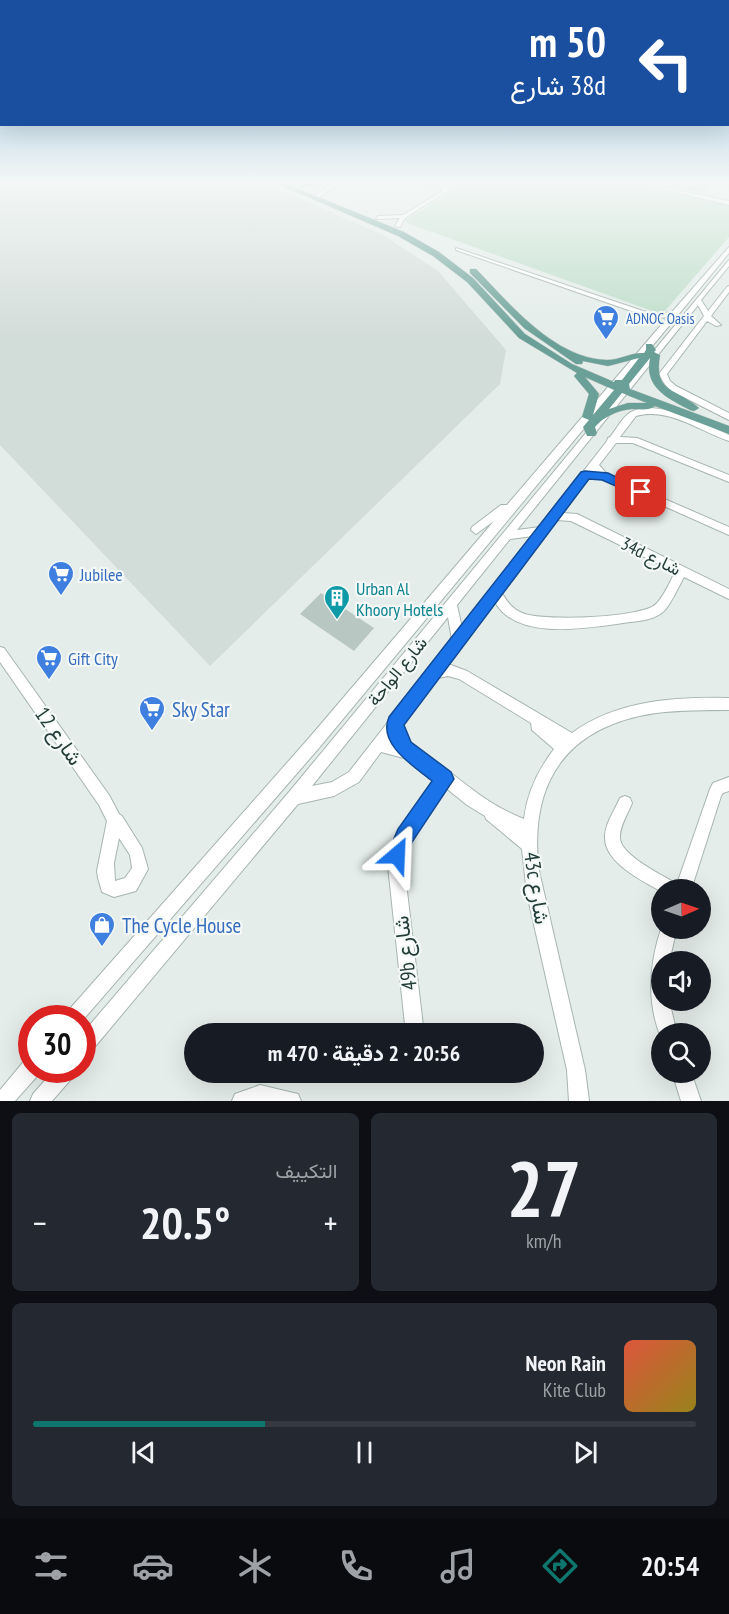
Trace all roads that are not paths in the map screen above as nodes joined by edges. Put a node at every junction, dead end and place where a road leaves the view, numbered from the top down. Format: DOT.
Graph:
graph roads {
  1 [pos="403,235"];
  2 [pos="414,235"];
  3 [pos="458,249"];
  4 [pos="729,249"];
  5 [pos="728,265"];
  6 [pos="729,288"];
  7 [pos="698,300"];
  8 [pos="642,313"];
  9 [pos="676,314"];
  10 [pos="705,320"];
  11 [pos="729,328"];
  12 [pos="659,335"];
  13 [pos="652,350"];
  14 [pos="641,355"];
  15 [pos="565,361"];
  16 [pos="622,386"];
  17 [pos="699,409"];
  18 [pos="676,411"];
  19 [pos="606,414"];
  20 [pos="587,417"];
  21 [pos="729,419"];
  22 [pos="621,428"];
  23 [pos="729,430"];
  24 [pos="591,433"];
  25 [pos="729,438"];
  26 [pos="611,440"];
  27 [pos="634,440"];
  28 [pos="589,470"];
  29 [pos="729,479"];
  30 [pos="523,493"];
  31 [pos="562,505"];
  32 [pos="555,516"];
  33 [pos="573,517"];
  34 [pos="476,530"];
  35 [pos="542,531"];
  36 [pos="729,531"];
  37 [pos="508,535"];
  38 [pos="682,571"];
  39 [pos="496,592"];
  40 [pos="729,594"];
  41 [pos="451,605"];
  42 [pos="506,608"];
  43 [pos="482,610"];
  44 [pos="458,639"];
  45 [pos="0,652"];
  46 [pos="449,653"];
  47 [pos="433,673"];
  48 [pos="463,675"];
  49 [pos="729,704"];
  50 [pos="395,723"];
  51 [pos="567,744"];
  52 [pos="378,745"];
  53 [pos="410,753"];
  54 [pos="444,779"];
  55 [pos="729,784"];
  56 [pos="294,797"];
  57 [pos="625,803"];
  58 [pos="484,807"];
  59 [pos="115,822"];
  60 [pos="531,829"];
  61 [pos="529,845"];
  62 [pos="656,879"];
  63 [pos="687,879"];
  64 [pos="666,939"];
  65 [pos="84,1005"];
  66 [pos="414,1023"];
  67 [pos="667,1023"];
  68 [pos="96,1032"];
  69 [pos="18,1083"];
  70 [pos="55,1083"];
  71 [pos="685,1083"];
  72 [pos="3,1101"];
  73 [pos="40,1101"];
  74 [pos="242,1101"];
  75 [pos="291,1101"];
  76 [pos="579,1101"];
  77 [pos="691,1101"];
  1 -- 15 [label="main road"];
  2 -- 15 [label="main road"];
  3 -- 8 [label="street"];
  4 -- 9 [label="street, شارع الواحة"];
  5 -- 7 [label="street, شارع الواحة"];
  6 -- 10 [label="street"];
  7 -- 10 [label="street"];
  7 -- 13 [label="street, شارع الواحة"];
  8 -- 9 [label="street"];
  8 -- 12 [label="street"];
  9 -- 12 [label="street, شارع الواحة"];
  10 -- 11 [label="street"];
  10 -- 21 [label="street"];
  12 -- 13 [label="street, شارع الواحة"];
  13 -- 14 [label="street, شارع الواحة"];
  13 -- 16 [label="main road"];
  13 -- 17 [label="main road"];
  14 -- 15 [label="main road"];
  14 -- 16 [label="street, شارع الواحة"];
  15 -- 16 [label="main road"];
  15 -- 20 [label="main road"];
  16 -- 17 [label="main road"];
  16 -- 18 [label="main road"];
  16 -- 19 [label="street, شارع الواحة"];
  16 -- 20 [label="street, شارع الواحة"];
  16 -- 24 [label="main road"];
  17 -- 21 [label="main road"];
  18 -- 19 [label="main road"];
  18 -- 23 [label="main road"];
  19 -- 24 [label="street, شارع الواحة"];
  20 -- 30 [label="street, شارع الواحة"];
  22 -- 25 [label="street"];
  22 -- 26 [label="street"];
  22 -- 27 [label="street"];
  24 -- 37 [label="street, شارع الواحة"];
  26 -- 27 [label="street"];
  26 -- 28 [label="street"];
  27 -- 29 [label="street"];
  28 -- 31 [label="street"];
  28 -- 36 [label="street"];
  30 -- 34 [label="street"];
  30 -- 65 [label="street, شارع الواحة"];
  31 -- 32 [label="street"];
  31 -- 33 [label="street, 34d شارع"];
  32 -- 33 [label="street, 34d شارع"];
  32 -- 35 [label="street"];
  33 -- 38 [label="street, 34d شارع"];
  35 -- 37 [label="street"];
  35 -- 39 [label="street"];
  37 -- 41 [label="street, شارع الواحة"];
  38 -- 40 [label="street, 34d شارع"];
  38 -- 42 [label="street"];
  39 -- 42 [label="street"];
  39 -- 43 [label="street"];
  41 -- 44 [label="street"];
  41 -- 56 [label="street, شارع الواحة"];
  42 -- 43 [label="street"];
  43 -- 44 [label="street"];
  44 -- 46 [label="street"];
  45 -- 59 [label="street, شارع 12"];
  46 -- 47 [label="street"];
  46 -- 48 [label="street"];
  47 -- 48 [label="street"];
  47 -- 50 [label="street"];
  48 -- 51 [label="street"];
  49 -- 51 [label="street, 43c شارع"];
  50 -- 52 [label="street"];
  50 -- 53 [label="street"];
  51 -- 60 [label="street, 43c شارع"];
  52 -- 53 [label="street"];
  52 -- 56 [label="street"];
  53 -- 54 [label="street"];
  54 -- 58 [label="street"];
  54 -- 66 [label="street, 49b شارع"];
  55 -- 63 [label="street"];
  56 -- 68 [label="street, شارع الواحة"];
  57 -- 62 [label="street"];
  58 -- 60 [label="street"];
  58 -- 61 [label="street"];
  60 -- 61 [label="street, 43c شارع"];
  61 -- 76 [label="street, 43c شارع"];
  64 -- 67 [label="street"];
  69 -- 72 [label="street"];
  70 -- 73 [label="street"];
  71 -- 77 [label="street"];
  74 -- 75 [label="street"];
}
